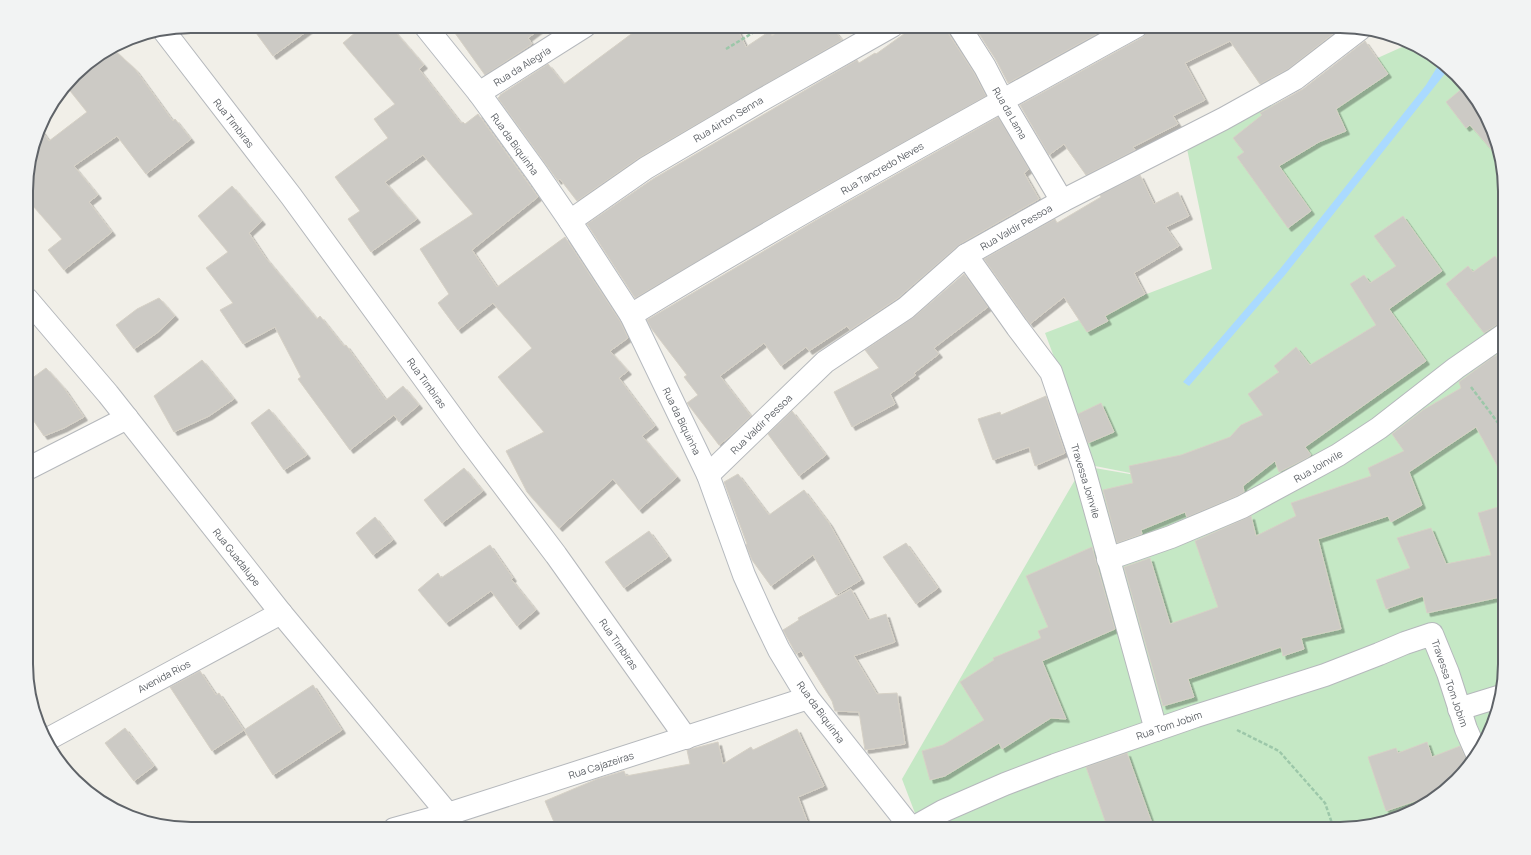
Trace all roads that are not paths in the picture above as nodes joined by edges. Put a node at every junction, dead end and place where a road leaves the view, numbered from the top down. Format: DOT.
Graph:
graph roads {
  1 [pos="430,33"];
  2 [pos="574,33"];
  3 [pos="880,33"];
  4 [pos="963,33"];
  5 [pos="1124,33"];
  6 [pos="1354,33"];
  7 [pos="167,35"];
  8 [pos="479,93"];
  9 [pos="1002,100"];
  10 [pos="1062,201"];
  11 [pos="570,221"];
  12 [pos="966,255"];
  13 [pos="33,306"];
  14 [pos="631,315"];
  15 [pos="1498,339"];
  16 [pos="127,418"];
  17 [pos="33,466"];
  18 [pos="708,475"];
  19 [pos="1108,559"];
  20 [pos="281,613"];
  21 [pos="1432,634"];
  22 [pos="808,698"];
  23 [pos="1494,698"];
  24 [pos="1459,709"];
  25 [pos="1156,730"];
  26 [pos="51,737"];
  27 [pos="686,738"];
  28 [pos="1474,747"];
  29 [pos="448,814"];
  30 [pos="419,822"];
  31 [pos="905,822"];
  32 [pos="923,822"];
  1 -- 8 [label="street, Rua da Biquinha"];
  2 -- 8 [label="street, Rua da Alegria"];
  3 -- 11 [label="street, Rua Airton Senna"];
  4 -- 9 [label="street, Rua da Lama"];
  5 -- 9 [label="street, Rua Tancredo Neves"];
  6 -- 10 [label="street, Rua Valdir Pessoa"];
  7 -- 27 [label="street, Rua Timbiras"];
  8 -- 11 [label="street, Rua da Biquinha"];
  9 -- 10 [label="street, Rua da Lama"];
  9 -- 14 [label="street, Rua Tancredo Neves"];
  10 -- 12 [label="street, Rua Valdir Pessoa"];
  11 -- 14 [label="street, Rua da Biquinha"];
  12 -- 18 [label="street, Rua Valdir Pessoa"];
  12 -- 19 [label="street, Travessa Joinvile"];
  13 -- 16 [label="street, Rua Guadalupe"];
  14 -- 18 [label="street, Rua da Biquinha"];
  15 -- 19 [label="street, Rua Joinvile"];
  16 -- 17 [label="street"];
  16 -- 20 [label="street, Rua Guadalupe"];
  18 -- 22 [label="street, Rua da Biquinha"];
  19 -- 25 [label="street, Travessa Joinvile"];
  20 -- 26 [label="street, Avenida Rios"];
  20 -- 29 [label="street, Rua Guadalupe"];
  21 -- 24 [label="street, Travessa Tom Jobim"];
  21 -- 25 [label="street, Rua Tom Jobim"];
  22 -- 27 [label="street, Rua Cajazeiras"];
  22 -- 31 [label="street, Rua da Biquinha"];
  23 -- 24 [label="street"];
  24 -- 28 [label="street, Travessa Tom Jobim"];
  25 -- 32 [label="street, Rua Tom Jobim"];
  27 -- 29 [label="street, Rua Cajazeiras"];
  29 -- 30 [label="street, Rua Cajazeiras"];
}
